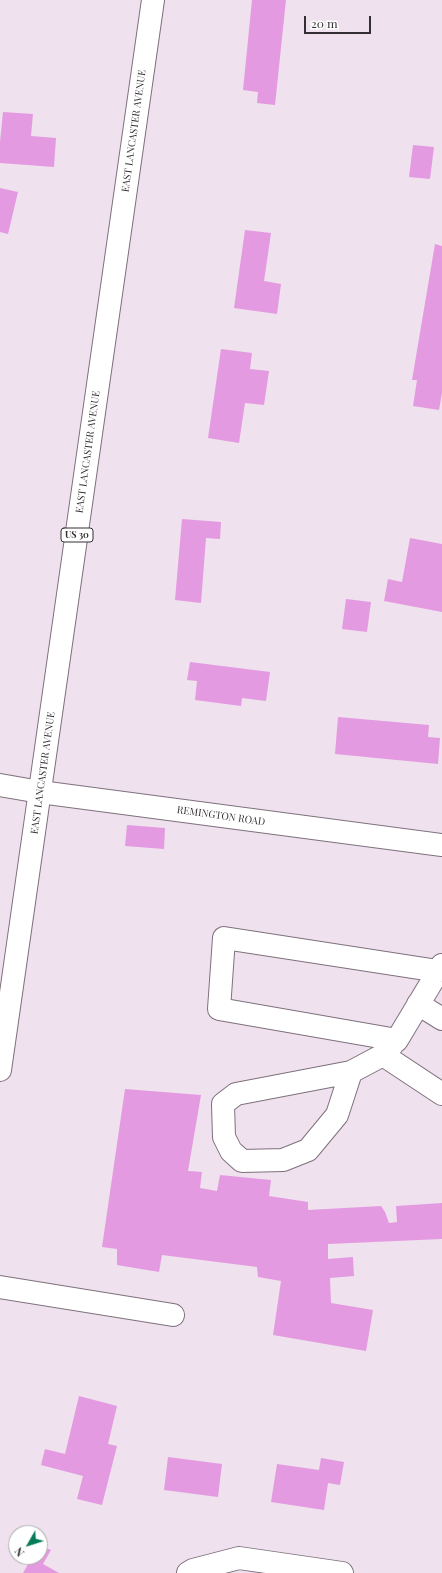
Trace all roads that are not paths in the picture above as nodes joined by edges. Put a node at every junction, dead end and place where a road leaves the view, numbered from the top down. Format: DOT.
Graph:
graph roads {
  1 [pos="153,0"];
  2 [pos="0,785"];
  3 [pos="40,792"];
  4 [pos="442,845"];
  5 [pos="440,968"];
  6 [pos="418,1004"];
  7 [pos="442,1019"];
  8 [pos="390,1047"];
  9 [pos="0,1070"];
  10 [pos="351,1072"];
  11 [pos="442,1094"];
  12 [pos="0,1287"];
  13 [pos="173,1315"];
  14 [pos="188,1573"];
  15 [pos="342,1573"];
  1 -- 3 [label="main road, EAST LANCASTER AVENUE / US 30"];
  2 -- 3 [label="main road, REMINGTON ROAD"];
  3 -- 4 [label="main road, REMINGTON ROAD"];
  3 -- 9 [label="main road, EAST LANCASTER AVENUE / US 30"];
  5 -- 6 [label="main road"];
  5 -- 8 [label="main road"];
  6 -- 7 [label="main road"];
  6 -- 8 [label="main road"];
  8 -- 10 [label="main road"];
  8 -- 11 [label="main road"];
  10 -- 10 [label="main road"];
  12 -- 13 [label="main road"];
  14 -- 15 [label="main road"];
}
